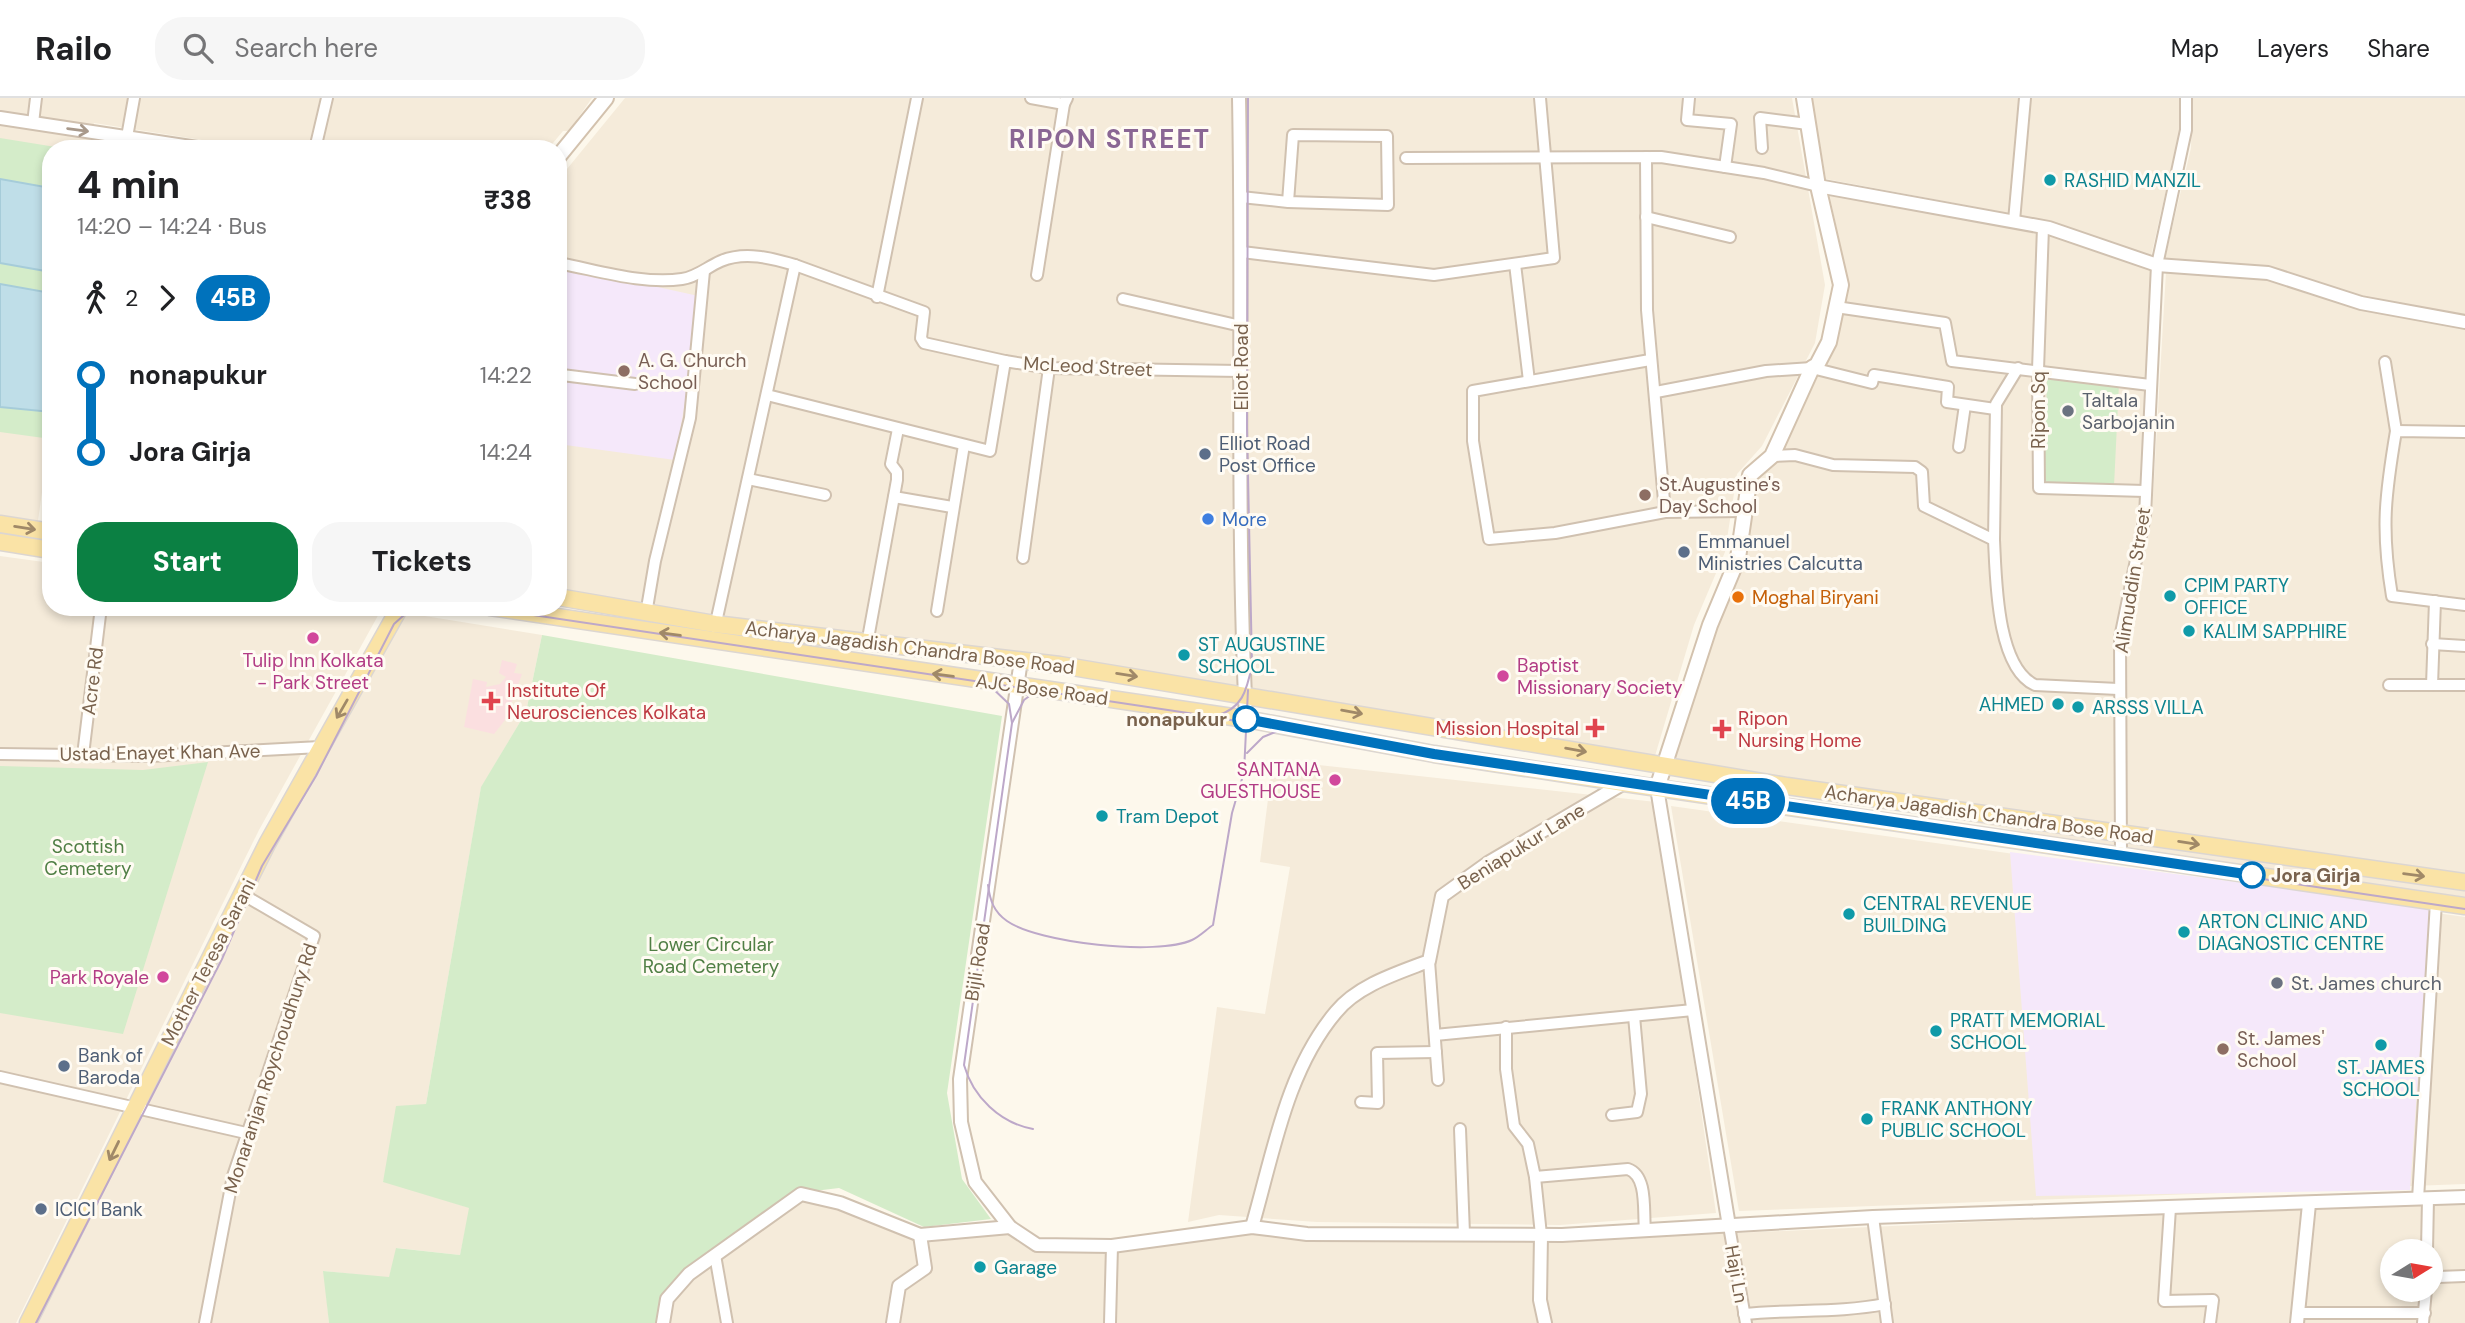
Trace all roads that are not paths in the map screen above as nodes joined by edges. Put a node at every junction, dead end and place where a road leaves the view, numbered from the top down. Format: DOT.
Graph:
graph roads {
  1 [pos="36,98"];
  2 [pos="134,98"];
  3 [pos="327,98"];
  4 [pos="606,98"];
  5 [pos="917,98"];
  6 [pos="1031,98"];
  7 [pos="1239,98"];
  8 [pos="1540,98"];
  9 [pos="1689,98"];
  10 [pos="1804,98"];
  11 [pos="2025,98"];
  12 [pos="2186,98"];
  13 [pos="1065,101"];
  14 [pos="0,118"];
  15 [pos="33,123"];
  16 [pos="1808,124"];
  17 [pos="127,137"];
  18 [pos="146,140"];
  19 [pos="317,140"];
  20 [pos="567,146"];
  21 [pos="1762,148"];
  22 [pos="1646,156"];
  23 [pos="1543,157"];
  24 [pos="1406,158"];
  25 [pos="1726,167"];
  26 [pos="1818,186"];
  27 [pos="1241,197"];
  28 [pos="1288,202"];
  29 [pos="1646,217"];
  30 [pos="2014,221"];
  31 [pos="2043,227"];
  32 [pos="1730,237"];
  33 [pos="1242,252"];
  34 [pos="567,264"];
  35 [pos="1515,264"];
  36 [pos="795,265"];
  37 [pos="2157,265"];
  38 [pos="704,271"];
  39 [pos="1037,275"];
  40 [pos="877,297"];
  41 [pos="1123,299"];
  42 [pos="1836,307"];
  43 [pos="2465,322"];
  44 [pos="1241,326"];
  45 [pos="1650,360"];
  46 [pos="1005,361"];
  47 [pos="2385,362"];
  48 [pos="1049,368"];
  49 [pos="2018,368"];
  50 [pos="1812,369"];
  51 [pos="2038,370"];
  52 [pos="1240,371"];
  53 [pos="567,376"];
  54 [pos="1529,381"];
  55 [pos="635,384"];
  56 [pos="2150,385"];
  57 [pos="1656,392"];
  58 [pos="767,395"];
  59 [pos="1965,405"];
  60 [pos="1995,409"];
  61 [pos="898,429"];
  62 [pos="2396,431"];
  63 [pos="2465,432"];
  64 [pos="964,445"];
  65 [pos="1959,447"];
  66 [pos="1772,456"];
  67 [pos="748,479"];
  68 [pos="2145,491"];
  69 [pos="825,495"];
  70 [pos="894,497"];
  71 [pos="952,507"];
  72 [pos="1744,511"];
  73 [pos="1665,512"];
  74 [pos="0,524"];
  75 [pos="42,531"];
  76 [pos="1994,540"];
  77 [pos="0,542"];
  78 [pos="42,549"];
  79 [pos="1023,558"];
  80 [pos="567,599"];
  81 [pos="2435,601"];
  82 [pos="2465,605"];
  83 [pos="937,611"];
  84 [pos="646,614"];
  85 [pos="100,616"];
  86 [pos="395,616"];
  87 [pos="567,616"];
  88 [pos="713,632"];
  89 [pos="867,644"];
  90 [pos="2432,644"];
  91 [pos="2465,646"];
  92 [pos="1021,660"];
  93 [pos="2389,685"];
  94 [pos="2432,685"];
  95 [pos="2465,685"];
  96 [pos="1018,686"];
  97 [pos="2118,689"];
  98 [pos="1245,694"];
  99 [pos="1246,719"];
  100 [pos="320,747"];
  101 [pos="0,754"];
  102 [pos="83,755"];
  103 [pos="1665,766"];
  104 [pos="1624,783"];
  105 [pos="1657,788"];
  106 [pos="2121,832"];
  107 [pos="2121,856"];
  108 [pos="2465,882"];
  109 [pos="242,894"];
  110 [pos="2436,902"];
  111 [pos="2465,906"];
  112 [pos="1429,961"];
  113 [pos="1693,1010"];
  114 [pos="1634,1016"];
  115 [pos="1506,1027"];
  116 [pos="1435,1035"];
  117 [pos="1436,1052"];
  118 [pos="0,1077"];
  119 [pos="1438,1080"];
  120 [pos="1362,1102"];
  121 [pos="136,1106"];
  122 [pos="1612,1115"];
  123 [pos="1460,1129"];
  124 [pos="246,1133"];
  125 [pos="1535,1177"];
  126 [pos="2465,1197"];
  127 [pos="2423,1199"];
  128 [pos="2309,1204"];
  129 [pos="2169,1208"];
  130 [pos="1873,1217"];
  131 [pos="1728,1226"];
  132 [pos="1010,1227"];
  133 [pos="1252,1227"];
  134 [pos="1645,1230"];
  135 [pos="1464,1234"];
  136 [pos="1541,1235"];
  137 [pos="920,1236"];
  138 [pos="2426,1239"];
  139 [pos="1112,1245"];
  140 [pos="715,1255"];
  141 [pos="2465,1276"];
  142 [pos="2443,1277"];
  143 [pos="1885,1304"];
  144 [pos="1745,1318"];
  145 [pos="2297,1318"];
  146 [pos="2424,1318"];
  147 [pos="28,1323"];
  148 [pos="205,1323"];
  149 [pos="663,1323"];
  150 [pos="727,1323"];
  151 [pos="893,1323"];
  152 [pos="1110,1323"];
  153 [pos="1545,1323"];
  154 [pos="1887,1323"];
  155 [pos="2210,1323"];
  1 -- 15 [label="street"];
  2 -- 17 [label="street"];
  3 -- 19 [label="street"];
  4 -- 20 [label="main road"];
  5 -- 40 [label="street"];
  6 -- 13 [label="street"];
  7 -- 27 [label="street, Eliot Road"];
  8 -- 23 [label="street"];
  9 -- 25 [label="street"];
  10 -- 16 [label="main road"];
  11 -- 30 [label="street"];
  12 -- 37 [label="street, Alimuddin Street"];
  13 -- 39 [label="street"];
  14 -- 15 [label="street"];
  15 -- 17 [label="street, one-way"];
  16 -- 21 [label="street"];
  16 -- 26 [label="main road"];
  17 -- 18 [label="street"];
  22 -- 23 [label="street"];
  22 -- 25 [label="street"];
  22 -- 29 [label="street"];
  23 -- 24 [label="street"];
  23 -- 35 [label="street"];
  25 -- 26 [label="street"];
  26 -- 30 [label="street"];
  26 -- 42 [label="main road"];
  27 -- 28 [label="street"];
  27 -- 33 [label="street, Eliot Road"];
  28 -- 28 [label="street"];
  29 -- 32 [label="street"];
  29 -- 45 [label="street"];
  30 -- 31 [label="street"];
  31 -- 37 [label="street"];
  31 -- 51 [label="street, Ripon Sq"];
  33 -- 35 [label="street"];
  33 -- 44 [label="street, Eliot Road"];
  34 -- 38 [label="street"];
  35 -- 54 [label="street"];
  36 -- 38 [label="street"];
  36 -- 40 [label="street"];
  36 -- 58 [label="street"];
  37 -- 43 [label="street"];
  37 -- 56 [label="street, Alimuddin Street"];
  38 -- 84 [label="street"];
  40 -- 46 [label="street"];
  41 -- 44 [label="street"];
  42 -- 49 [label="street"];
  42 -- 50 [label="main road"];
  44 -- 52 [label="street, Eliot Road"];
  45 -- 54 [label="street"];
  45 -- 57 [label="street"];
  46 -- 48 [label="street, McLeod Street"];
  46 -- 64 [label="street, McLeod Street"];
  47 -- 62 [label="street"];
  48 -- 52 [label="street, McLeod Street"];
  48 -- 79 [label="street"];
  49 -- 51 [label="street"];
  49 -- 60 [label="street"];
  50 -- 57 [label="street"];
  50 -- 59 [label="street"];
  50 -- 66 [label="main road"];
  51 -- 56 [label="street"];
  51 -- 68 [label="street, Ripon Sq"];
  52 -- 98 [label="street, Eliot Road"];
  53 -- 55 [label="street"];
  54 -- 73 [label="street"];
  56 -- 68 [label="street, Alimuddin Street"];
  57 -- 73 [label="street"];
  58 -- 61 [label="street, McLeod Street"];
  58 -- 67 [label="street"];
  59 -- 60 [label="street"];
  59 -- 65 [label="street"];
  60 -- 76 [label="street"];
  61 -- 64 [label="street, McLeod Street"];
  61 -- 70 [label="street"];
  62 -- 63 [label="street"];
  62 -- 81 [label="street"];
  64 -- 71 [label="street"];
  66 -- 72 [label="main road"];
  66 -- 76 [label="street"];
  67 -- 69 [label="street"];
  67 -- 88 [label="street"];
  68 -- 97 [label="street, Alimuddin Street"];
  70 -- 71 [label="street"];
  70 -- 89 [label="street"];
  71 -- 83 [label="street"];
  72 -- 73 [label="street"];
  72 -- 103 [label="main road"];
  74 -- 75 [label="main road, one-way"];
  76 -- 97 [label="street"];
  77 -- 78 [label="main road"];
  80 -- 84 [label="main road, Acharya Jagadish Chandra Bose Road"];
  81 -- 82 [label="street"];
  81 -- 90 [label="street"];
  84 -- 88 [label="main road, Acharya Jagadish Chandra Bose Road"];
  85 -- 102 [label="street, Acre Rd"];
  86 -- 100 [label="main road, Mother Teresa Sarani, one-way"];
  88 -- 87 [label="main road, AJC Bose Road, one-way"];
  88 -- 89 [label="main road, Acharya Jagadish Chandra Bose Road"];
  96 -- 88 [label="main road, AJC Bose Road, one-way"];
  89 -- 92 [label="main road, Acharya Jagadish Chandra Bose Road"];
  90 -- 91 [label="street"];
  90 -- 94 [label="street"];
  92 -- 96 [label="street, Bijli Road"];
  92 -- 98 [label="main road, Acharya Jagadish Chandra Bose Road, one-way"];
  93 -- 94 [label="street"];
  94 -- 95 [label="street"];
  96 -- 99 [label="main road, AJC Bose Road"];
  96 -- 132 [label="street, Bijli Road"];
  97 -- 106 [label="street, Alimuddin Street"];
  98 -- 99 [label="street, Eliot Road"];
  98 -- 103 [label="main road, Acharya Jagadish Chandra Bose Road, one-way"];
  99 -- 104 [label="main road, AJC Bose Road"];
  100 -- 102 [label="street, Ustad Enayet Khan Ave"];
  100 -- 109 [label="main road, Mother Teresa Sarani"];
  101 -- 102 [label="street, Ustad Enayet Khan Ave"];
  103 -- 105 [label="main road"];
  103 -- 106 [label="main road, Acharya Jagadish Chandra Bose Road"];
  104 -- 105 [label="main road, AJC Bose Road"];
  104 -- 112 [label="street, Beniapukur Lane"];
  105 -- 107 [label="main road, AJC Bose Road"];
  105 -- 113 [label="street"];
  106 -- 107 [label="street, Alimuddin Street"];
  106 -- 108 [label="main road, Acharya Jagadish Chandra Bose Road, one-way"];
  107 -- 110 [label="main road, AJC Bose Road"];
  109 -- 121 [label="main road, Mother Teresa Sarani"];
  109 -- 124 [label="street, Monaranjan Roychoudhury Rd"];
  110 -- 111 [label="main road, AJC Bose Road"];
  110 -- 127 [label="street"];
  112 -- 116 [label="street"];
  112 -- 133 [label="street"];
  113 -- 114 [label="street"];
  113 -- 131 [label="street"];
  114 -- 115 [label="street"];
  114 -- 122 [label="street"];
  115 -- 116 [label="street"];
  115 -- 125 [label="street"];
  116 -- 117 [label="street"];
  117 -- 119 [label="street"];
  117 -- 120 [label="street"];
  118 -- 121 [label="street"];
  121 -- 124 [label="street"];
  121 -- 147 [label="main road, Mother Teresa Sarani, one-way"];
  123 -- 135 [label="street"];
  124 -- 148 [label="street, Monaranjan Roychoudhury Rd"];
  125 -- 134 [label="street"];
  125 -- 136 [label="street"];
  126 -- 127 [label="street"];
  127 -- 128 [label="street"];
  127 -- 138 [label="street"];
  128 -- 129 [label="street"];
  128 -- 145 [label="street"];
  129 -- 130 [label="street"];
  129 -- 155 [label="street"];
  130 -- 131 [label="street"];
  130 -- 143 [label="street"];
  131 -- 134 [label="street"];
  131 -- 144 [label="street, Haji Ln"];
  132 -- 137 [label="street"];
  132 -- 139 [label="street"];
  133 -- 135 [label="street"];
  133 -- 139 [label="street"];
  134 -- 136 [label="street"];
  135 -- 136 [label="street"];
  136 -- 153 [label="street"];
  137 -- 140 [label="street"];
  137 -- 151 [label="street"];
  139 -- 152 [label="street"];
  140 -- 149 [label="street"];
  140 -- 150 [label="street"];
  141 -- 142 [label="street"];
  143 -- 144 [label="street"];
  143 -- 154 [label="street"];
  145 -- 146 [label="street"];
}
